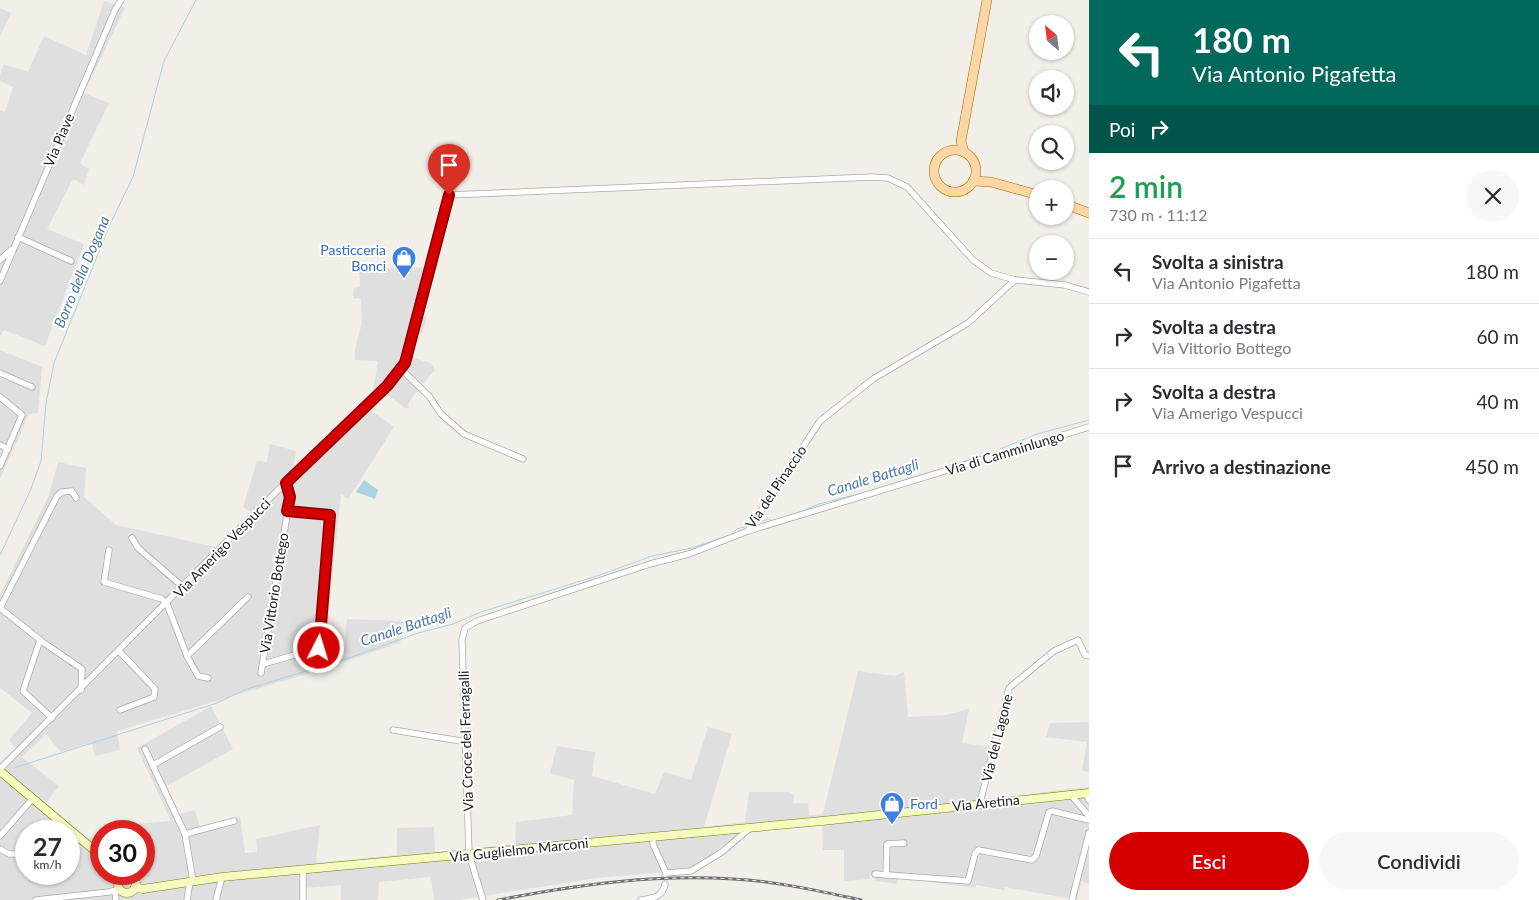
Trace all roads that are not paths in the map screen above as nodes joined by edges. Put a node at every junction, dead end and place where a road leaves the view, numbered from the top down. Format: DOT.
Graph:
graph roads {
  1 [pos="122,0"];
  2 [pos="987,0"];
  3 [pos="962,141"];
  4 [pos="953,150"];
  5 [pos="964,152"];
  6 [pos="975,177"];
  7 [pos="1029,193"];
  8 [pos="1074,207"];
  9 [pos="1089,213"];
  10 [pos="18,237"];
  11 [pos="12,248"];
  12 [pos="0,260"];
  13 [pos="71,261"];
  14 [pos="1015,280"];
  15 [pos="0,281"];
  16 [pos="1089,292"];
  17 [pos="401,368"];
  18 [pos="0,373"];
  19 [pos="32,387"];
  20 [pos="0,397"];
  21 [pos="1089,427"];
  22 [pos="0,445"];
  23 [pos="8,448"];
  24 [pos="523,459"];
  25 [pos="0,466"];
  26 [pos="286,483"];
  27 [pos="76,498"];
  28 [pos="287,511"];
  29 [pos="748,531"];
  30 [pos="132,538"];
  31 [pos="109,550"];
  32 [pos="183,587"];
  33 [pos="248,597"];
  34 [pos="167,604"];
  35 [pos="465,628"];
  36 [pos="40,640"];
  37 [pos="120,651"];
  38 [pos="187,656"];
  39 [pos="1089,656"];
  40 [pos="263,664"];
  41 [pos="262,673"];
  42 [pos="208,678"];
  43 [pos="81,690"];
  44 [pos="120,710"];
  45 [pos="52,718"];
  46 [pos="220,727"];
  47 [pos="394,730"];
  48 [pos="467,742"];
  49 [pos="145,749"];
  50 [pos="153,765"];
  51 [pos="0,770"];
  52 [pos="1070,794"];
  53 [pos="1088,795"];
  54 [pos="33,798"];
  55 [pos="980,803"];
  56 [pos="1082,807"];
  57 [pos="903,812"];
  58 [pos="1089,818"];
  59 [pos="58,820"];
  60 [pos="234,821"];
  61 [pos="750,828"];
  62 [pos="1089,833"];
  63 [pos="185,834"];
  64 [pos="0,836"];
  65 [pos="653,837"];
  66 [pos="80,838"];
  67 [pos="904,843"];
  68 [pos="90,847"];
  69 [pos="0,850"];
  70 [pos="15,854"];
  71 [pos="469,854"];
  72 [pos="303,871"];
  73 [pos="875,874"];
  74 [pos="886,875"];
  75 [pos="222,877"];
  76 [pos="191,881"];
  77 [pos="666,884"];
  78 [pos="119,885"];
  79 [pos="135,887"];
  80 [pos="118,890"];
  81 [pos="36,900"];
  82 [pos="116,900"];
  83 [pos="187,900"];
  84 [pos="216,900"];
  85 [pos="302,900"];
  86 [pos="483,900"];
  87 [pos="641,900"];
  88 [pos="1072,900"];
  1 -- 10 [label="street, Via Piave"];
  2 -- 3 [label="main road"];
  3 -- 4 [label="main road"];
  3 -- 5 [label="main road"];
  4 -- 5 [label="main road"];
  4 -- 6 [label="main road"];
  5 -- 6 [label="main road"];
  6 -- 7 [label="main road"];
  8 -- 9 [label="main road"];
  10 -- 11 [label="street, Via Piave"];
  10 -- 13 [label="street"];
  11 -- 12 [label="street"];
  11 -- 15 [label="street, Via Piave"];
  14 -- 16 [label="street"];
  14 -- 17 [label="street, Via Amerigo Vespucci"];
  14 -- 29 [label="street, Via del Pinaccio"];
  17 -- 24 [label="street"];
  17 -- 26 [label="street, Via Amerigo Vespucci"];
  18 -- 19 [label="street"];
  20 -- 23 [label="street"];
  21 -- 29 [label="street, Via di Camminlungo"];
  22 -- 23 [label="street"];
  23 -- 25 [label="street"];
  26 -- 28 [label="street, Via Vittorio Bottego"];
  26 -- 32 [label="street, Via Amerigo Vespucci"];
  27 -- 36 [label="street"];
  28 -- 40 [label="street, Via Vittorio Bottego"];
  28 -- 40 [label="street"];
  29 -- 35 [label="street, Via del Pinaccio"];
  30 -- 32 [label="street"];
  31 -- 34 [label="street"];
  32 -- 34 [label="street, Via Amerigo Vespucci"];
  33 -- 38 [label="street"];
  34 -- 37 [label="street, Via Amerigo Vespucci"];
  34 -- 38 [label="street"];
  35 -- 48 [label="street, Via Croce del Ferragalli"];
  36 -- 43 [label="street"];
  36 -- 45 [label="street"];
  37 -- 43 [label="street, Via Amerigo Vespucci"];
  37 -- 44 [label="street"];
  38 -- 42 [label="street"];
  39 -- 55 [label="street, Via del Lagone"];
  40 -- 41 [label="street, Via Vittorio Bottego"];
  43 -- 45 [label="street, Via Amerigo Vespucci"];
  45 -- 51 [label="street, Via Amerigo Vespucci"];
  46 -- 50 [label="street"];
  47 -- 48 [label="street"];
  48 -- 71 [label="street, Via Croce del Ferragalli"];
  49 -- 50 [label="street"];
  50 -- 63 [label="street"];
  51 -- 54 [label="street"];
  52 -- 53 [label="street"];
  52 -- 55 [label="street, Via Aretina"];
  52 -- 56 [label="street"];
  53 -- 56 [label="street"];
  54 -- 59 [label="street"];
  54 -- 64 [label="street"];
  55 -- 57 [label="street, Via Aretina"];
  56 -- 58 [label="street"];
  57 -- 61 [label="street, Via Guglielmo Marconi"];
  58 -- 74 [label="street"];
  60 -- 63 [label="street"];
  61 -- 65 [label="street, Via Guglielmo Marconi"];
  61 -- 65 [label="street"];
  62 -- 88 [label="street"];
  63 -- 76 [label="street"];
  65 -- 71 [label="street, Via Guglielmo Marconi"];
  66 -- 68 [label="street"];
  67 -- 74 [label="street"];
  69 -- 70 [label="street"];
  71 -- 72 [label="street, Via Guglielmo Marconi"];
  71 -- 86 [label="street, Via Croce del Ferragalli"];
  72 -- 75 [label="street, Via Guglielmo Marconi"];
  72 -- 85 [label="street"];
  73 -- 74 [label="street"];
  75 -- 76 [label="street, Via Guglielmo Marconi"];
  75 -- 84 [label="street"];
  76 -- 79 [label="street, Via Guglielmo Marconi"];
  76 -- 83 [label="street"];
  77 -- 87 [label="street"];
  78 -- 80 [label="street"];
  79 -- 80 [label="street"];
  80 -- 81 [label="street"];
  80 -- 82 [label="street"];
}
